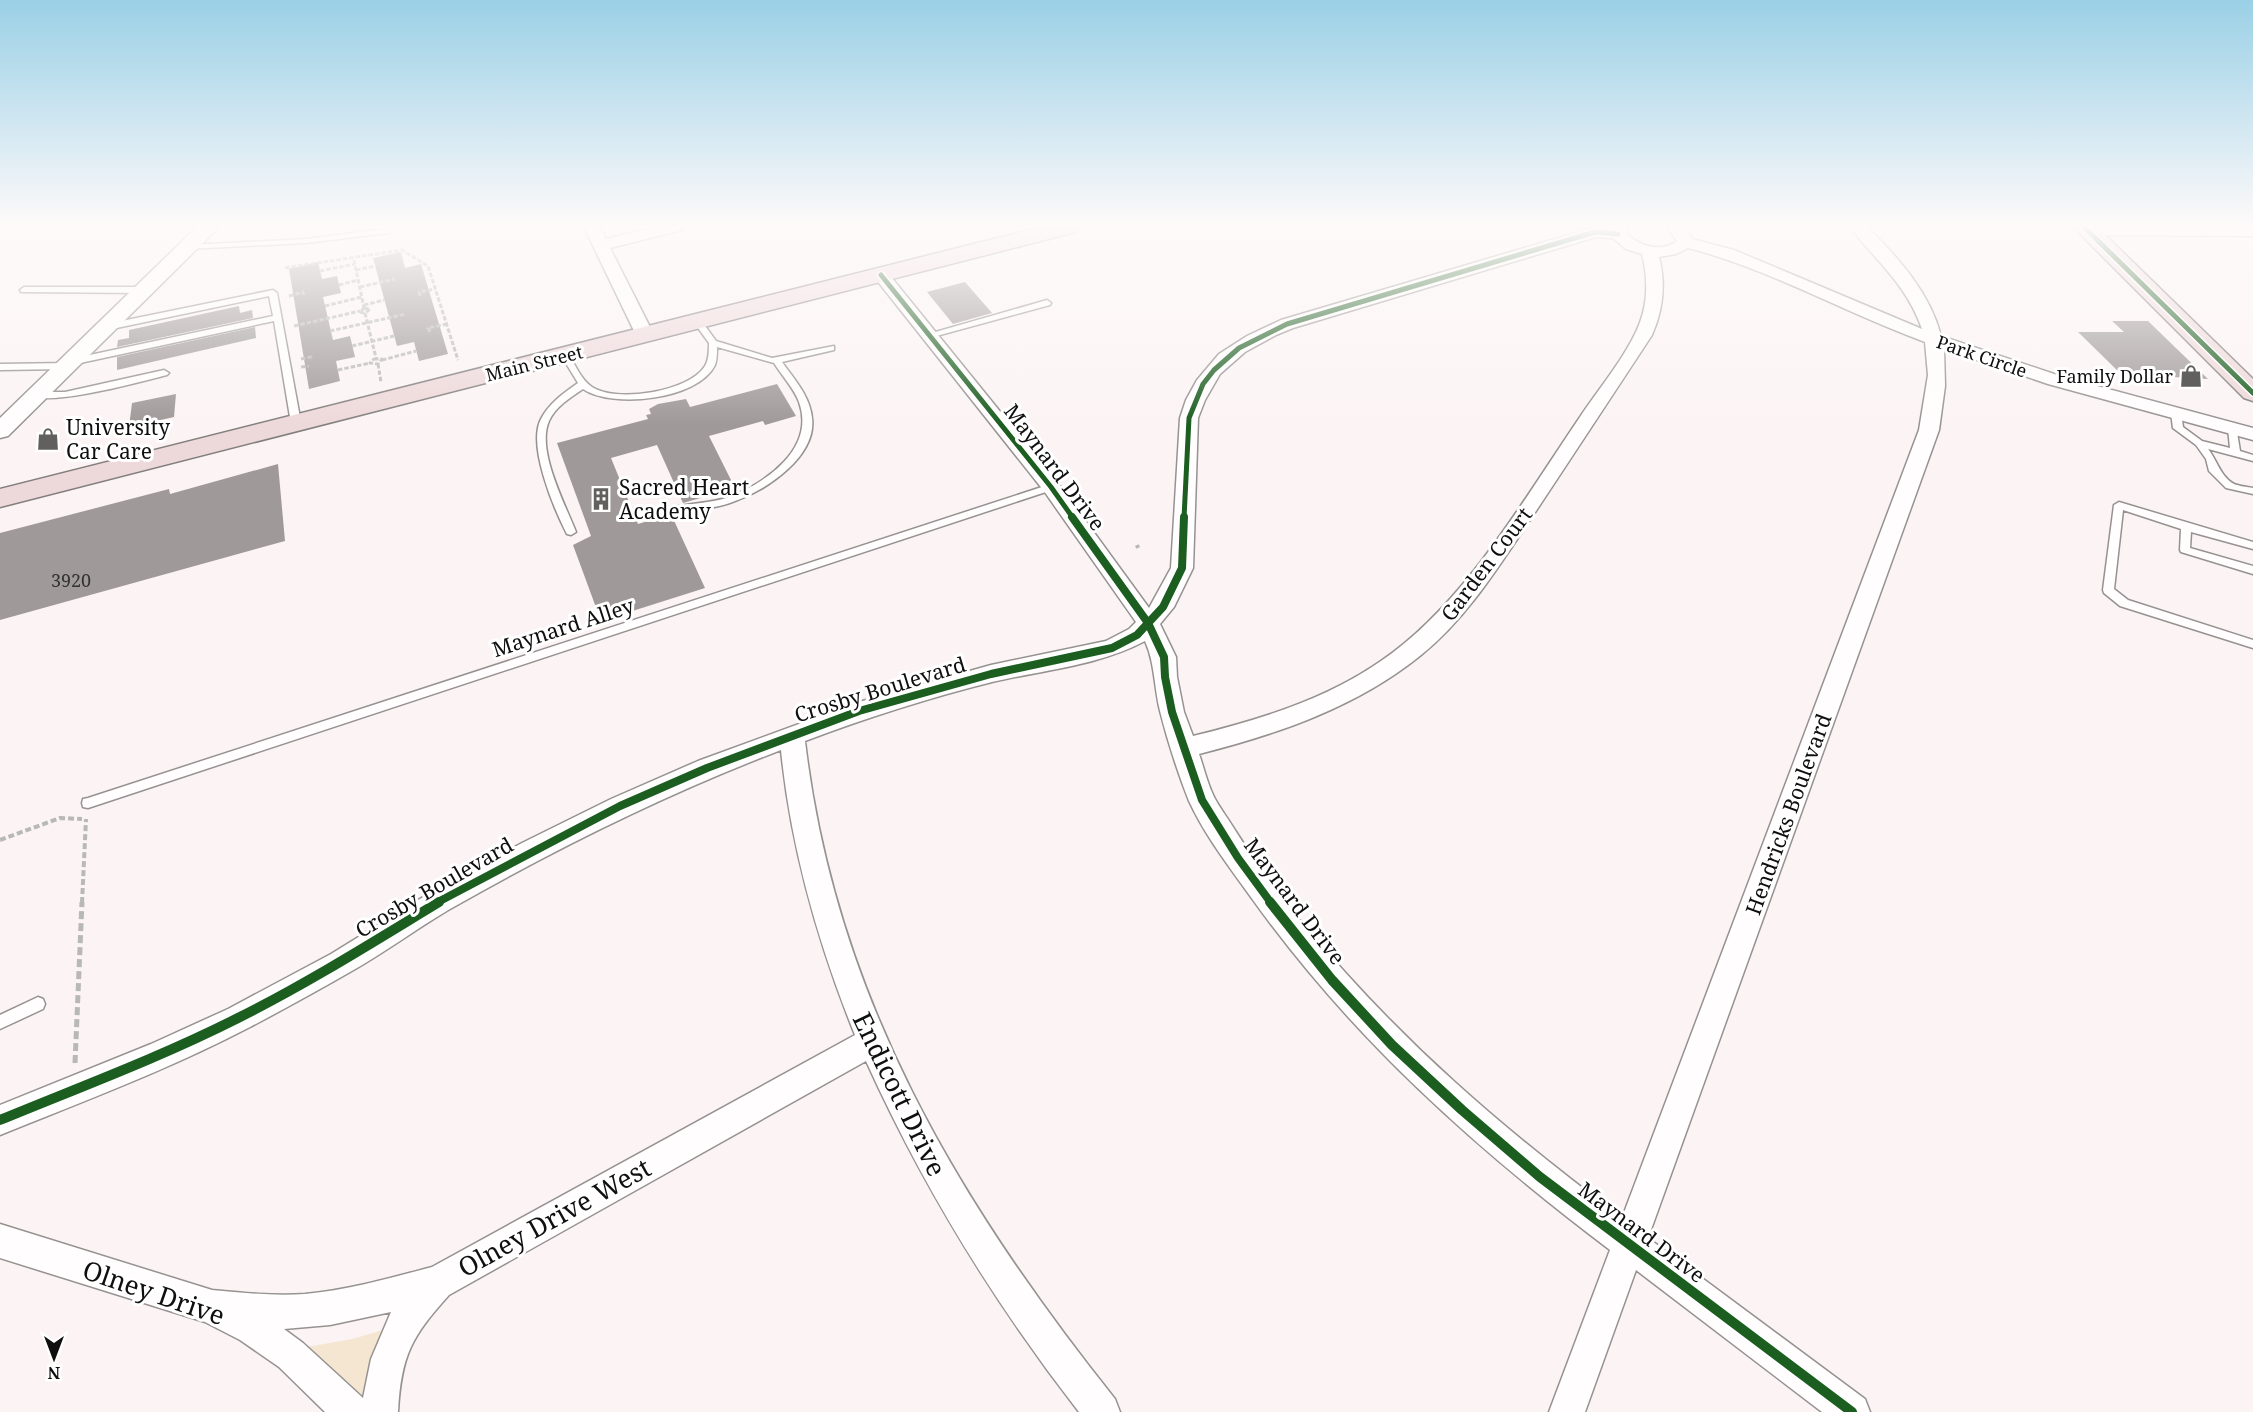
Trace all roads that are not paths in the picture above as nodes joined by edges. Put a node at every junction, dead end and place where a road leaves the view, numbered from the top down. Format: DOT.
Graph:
graph roads {
  1 [pos="141,293"];
  2 [pos="624,293"];
  3 [pos="809,293"];
  4 [pos="895,293"];
  5 [pos="1391,293"];
  6 [pos="1654,293"];
  7 [pos="1816,293"];
  8 [pos="1912,293"];
  9 [pos="2152,293"];
  10 [pos="1047,303"];
  11 [pos="278,318"];
  12 [pos="697,321"];
  13 [pos="106,327"];
  14 [pos="645,335"];
  15 [pos="929,335"];
  16 [pos="1934,340"];
  17 [pos="713,343"];
  18 [pos="831,348"];
  19 [pos="565,355"];
  20 [pos="776,360"];
  21 [pos="68,364"];
  22 [pos="0,367"];
  23 [pos="164,373"];
  24 [pos="584,383"];
  25 [pos="2250,387"];
  26 [pos="37,395"];
  27 [pos="2176,413"];
  28 [pos="296,423"];
  29 [pos="2232,428"];
  30 [pos="0,431"];
  31 [pos="2253,434"];
  32 [pos="2199,443"];
  33 [pos="2244,455"];
  34 [pos="2243,466"];
  35 [pos="1051,487"];
  36 [pos="2247,488"];
  37 [pos="0,498"];
  38 [pos="679,509"];
  39 [pos="2186,527"];
  40 [pos="570,532"];
  41 [pos="2253,546"];
  42 [pos="2253,570"];
  43 [pos="1148,623"];
  44 [pos="2253,644"];
  45 [pos="792,735"];
  46 [pos="1183,748"];
  47 [pos="88,803"];
  48 [pos="38,1004"];
  49 [pos="0,1022"];
  50 [pos="871,1042"];
  51 [pos="0,1120"];
  52 [pos="0,1241"];
  53 [pos="1628,1244"];
  54 [pos="437,1282"];
  55 [pos="212,1307"];
  56 [pos="351,1412"];
  57 [pos="380,1412"];
  58 [pos="1102,1412"];
  59 [pos="1568,1412"];
  60 [pos="1852,1412"];
  1 -- 13 [label="street"];
  2 -- 14 [label="street"];
  3 -- 12 [label="main road, Main Street"];
  4 -- 15 [label="street, Maynard Drive"];
  5 -- 43 [label="street, Crosby Boulevard"];
  6 -- 46 [label="street, Garden Court"];
  7 -- 16 [label="street, Park Circle"];
  8 -- 16 [label="street, Hendricks Boulevard"];
  9 -- 25 [label="main road"];
  10 -- 15 [label="lane"];
  11 -- 13 [label="lane"];
  11 -- 21 [label="lane"];
  11 -- 28 [label="lane"];
  12 -- 14 [label="main road, Main Street"];
  12 -- 17 [label="lane"];
  13 -- 21 [label="street"];
  14 -- 19 [label="main road, Main Street"];
  15 -- 35 [label="street, Maynard Drive"];
  16 -- 27 [label="street, Park Circle"];
  16 -- 53 [label="street, Hendricks Boulevard"];
  17 -- 20 [label="lane"];
  17 -- 24 [label="lane"];
  18 -- 20 [label="lane"];
  19 -- 24 [label="lane"];
  19 -- 28 [label="main road, Main Street"];
  20 -- 38 [label="lane"];
  21 -- 22 [label="lane"];
  21 -- 26 [label="street"];
  23 -- 26 [label="lane"];
  24 -- 40 [label="lane"];
  26 -- 30 [label="street"];
  27 -- 29 [label="street, Park Circle"];
  27 -- 32 [label="lane"];
  28 -- 37 [label="main road, Main Street"];
  29 -- 31 [label="street, Park Circle"];
  29 -- 33 [label="lane"];
  32 -- 33 [label="lane"];
  32 -- 36 [label="lane"];
  33 -- 34 [label="lane"];
  35 -- 43 [label="street, Maynard Drive"];
  35 -- 47 [label="lane, Maynard Alley"];
  39 -- 41 [label="lane"];
  39 -- 42 [label="lane"];
  39 -- 44 [label="lane"];
  43 -- 45 [label="street, Crosby Boulevard"];
  43 -- 46 [label="street, Maynard Drive"];
  45 -- 50 [label="street, Endicott Drive"];
  45 -- 51 [label="street, Crosby Boulevard"];
  46 -- 53 [label="street, Maynard Drive"];
  48 -- 49 [label="lane"];
  50 -- 54 [label="street, Olney Drive West"];
  50 -- 58 [label="street, Endicott Drive"];
  52 -- 55 [label="street, Olney Drive"];
  53 -- 59 [label="street, Hendricks Boulevard"];
  53 -- 60 [label="street, Maynard Drive"];
  54 -- 55 [label="street, Olney Drive West"];
  54 -- 57 [label="street"];
  55 -- 56 [label="street, Olney Drive"];
}
